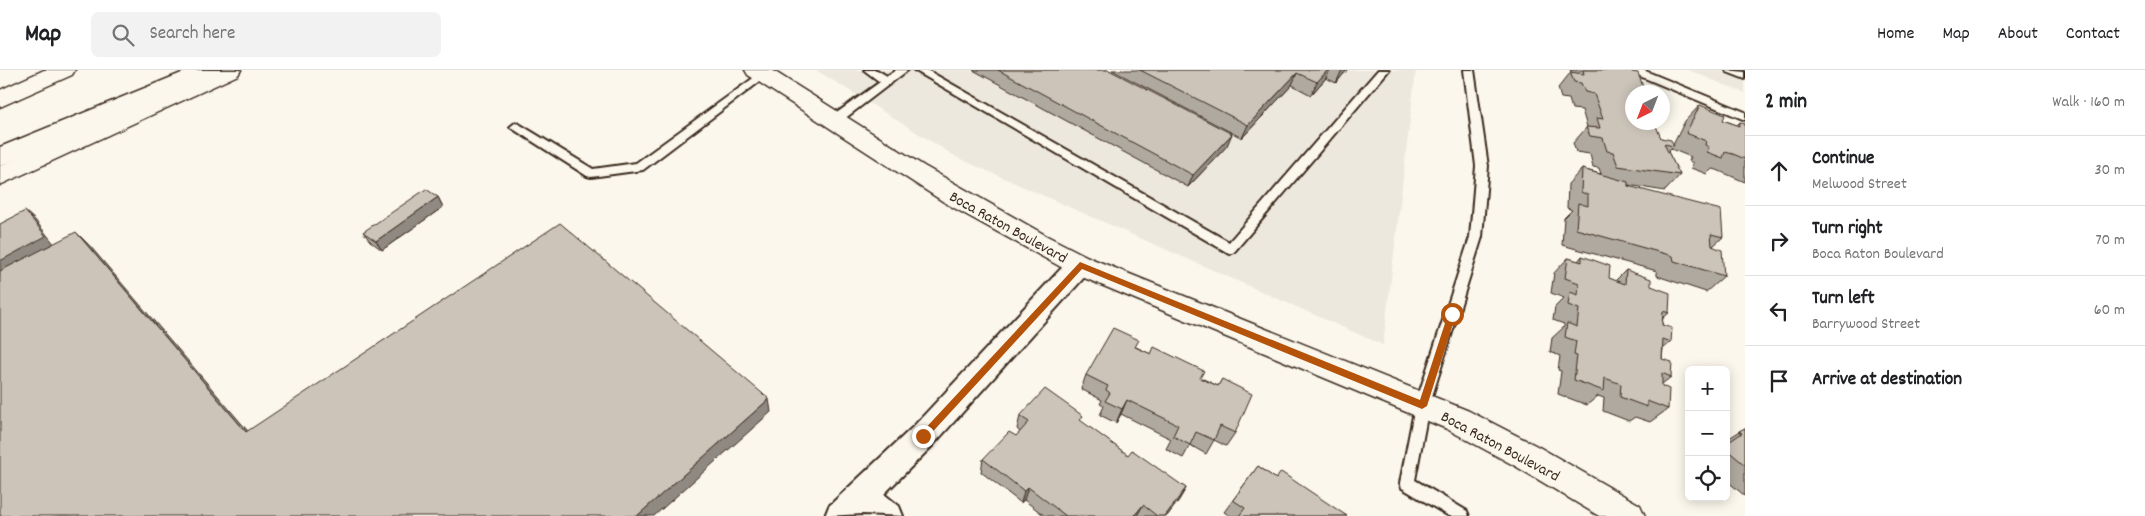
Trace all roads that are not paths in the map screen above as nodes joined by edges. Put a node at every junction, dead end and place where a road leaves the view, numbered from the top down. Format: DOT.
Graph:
graph roads {
  1 [pos="64,70"];
  2 [pos="210,70"];
  3 [pos="230,70"];
  4 [pos="868,70"];
  5 [pos="903,70"];
  6 [pos="919,70"];
  7 [pos="1384,70"];
  8 [pos="1469,70"];
  9 [pos="1634,70"];
  10 [pos="1731,70"];
  11 [pos="759,72"];
  12 [pos="1745,76"];
  13 [pos="888,81"];
  14 [pos="0,99"];
  15 [pos="1745,116"];
  16 [pos="835,120"];
  17 [pos="515,127"];
  18 [pos="0,157"];
  19 [pos="0,176"];
  20 [pos="1080,265"];
  21 [pos="1422,406"];
  22 [pos="862,494"];
  23 [pos="840,516"];
  24 [pos="888,516"];
  25 [pos="1462,516"];
  26 [pos="1629,516"];
  1 -- 14 [label="main road"];
  2 -- 18 [label="main road"];
  3 -- 19 [label="main road"];
  4 -- 13 [label="lane"];
  5 -- 13 [label="lane"];
  6 -- 7 [label="lane"];
  8 -- 21 [label="lane"];
  9 -- 15 [label="lane"];
  10 -- 12 [label="lane"];
  11 -- 16 [label="main road, Boca Raton Boulevard"];
  11 -- 17 [label="lane"];
  13 -- 16 [label="lane"];
  16 -- 20 [label="main road, Boca Raton Boulevard"];
  20 -- 21 [label="main road, Boca Raton Boulevard"];
  20 -- 22 [label="street"];
  21 -- 25 [label="lane"];
  21 -- 26 [label="main road, Boca Raton Boulevard"];
  22 -- 23 [label="street"];
  22 -- 24 [label="street"];
}
